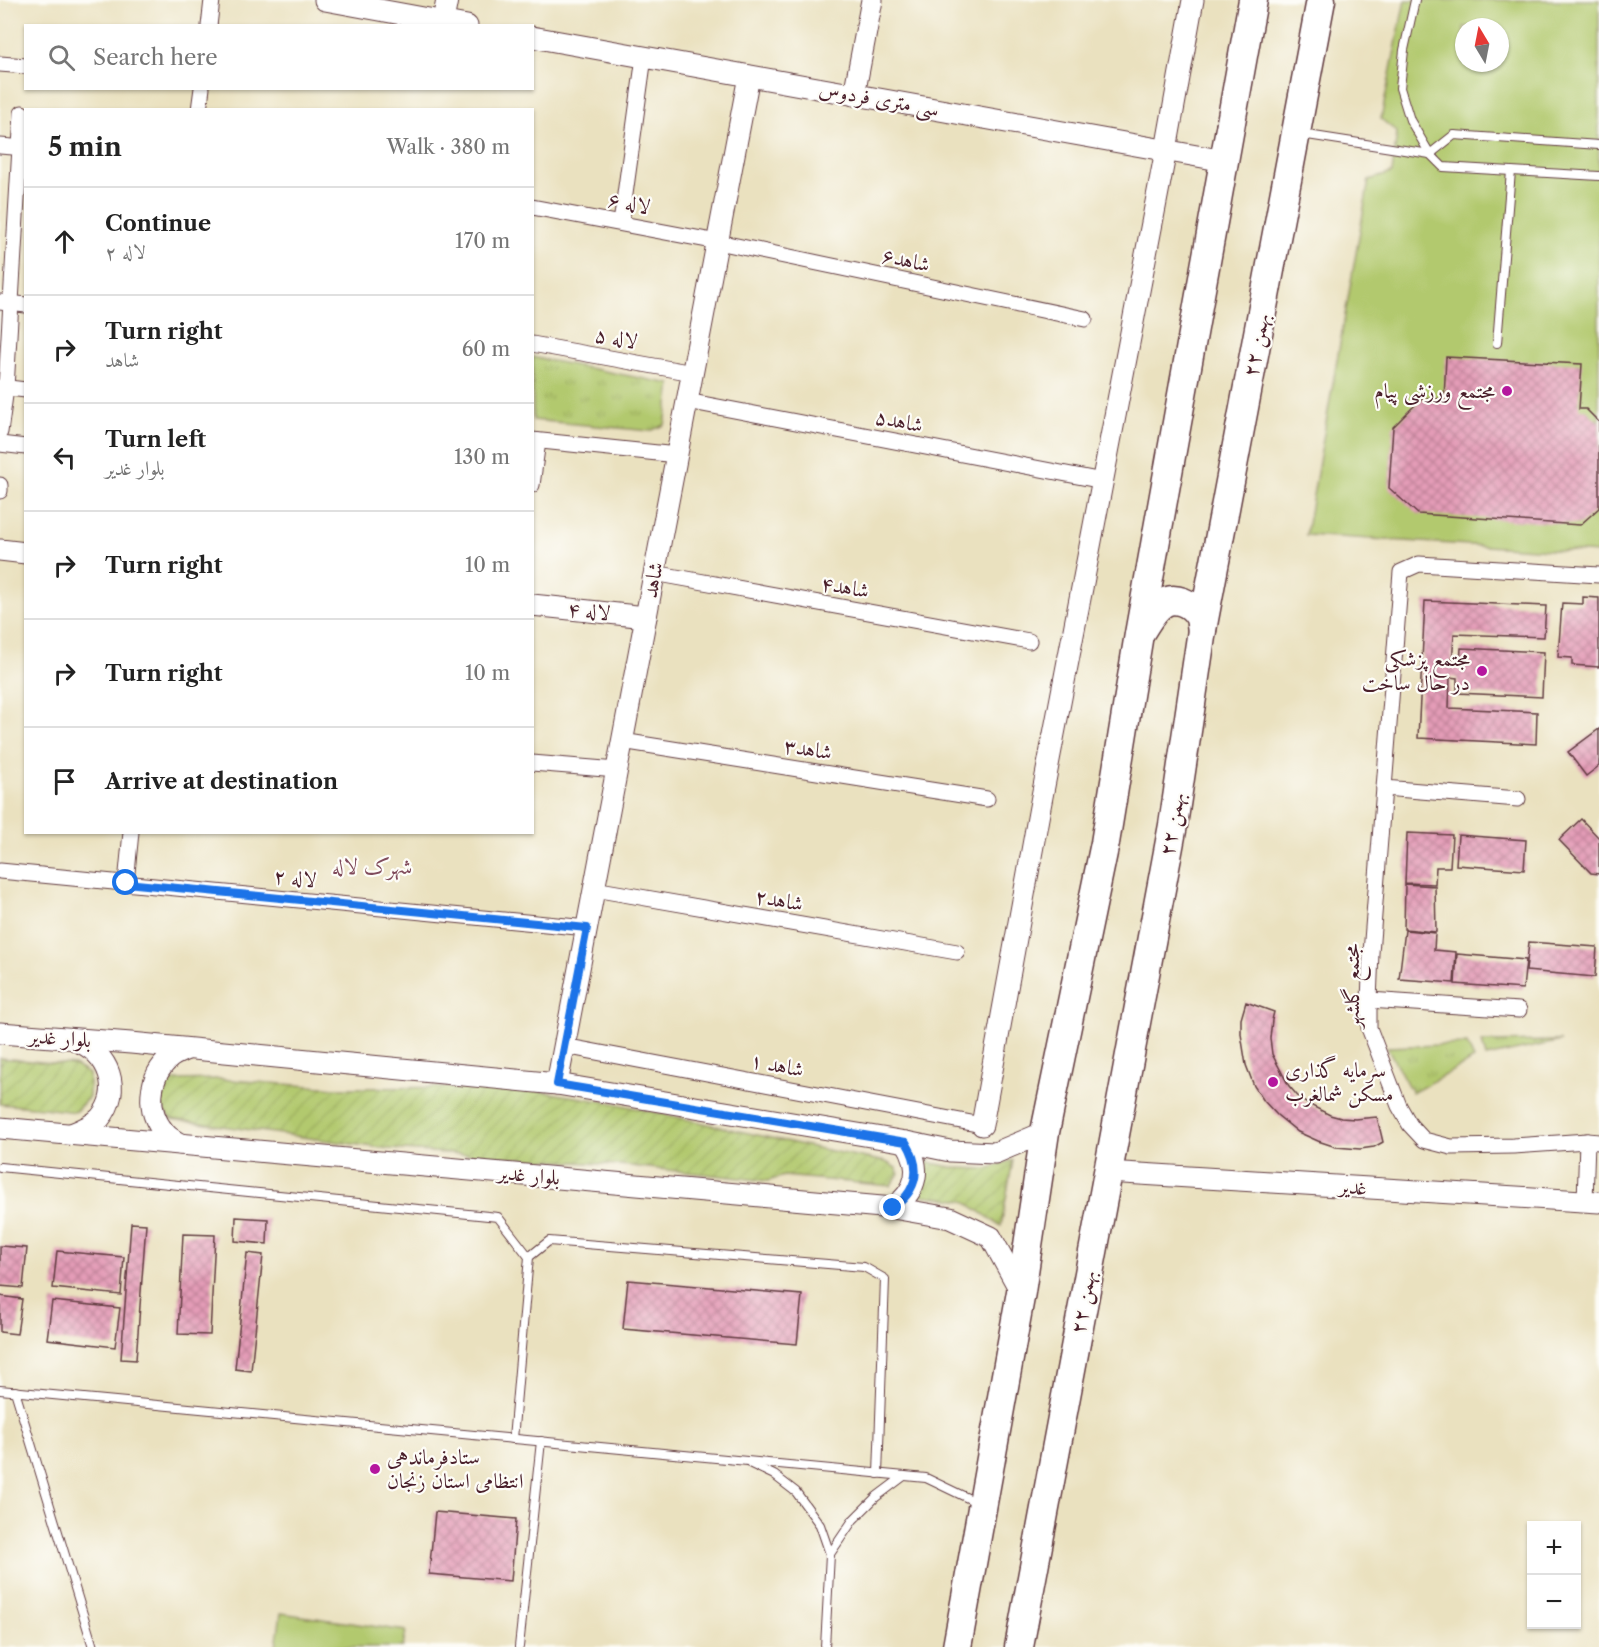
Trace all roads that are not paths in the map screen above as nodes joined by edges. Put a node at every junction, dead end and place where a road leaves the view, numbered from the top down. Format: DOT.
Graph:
graph roads {
  1 [pos="212,0"];
  2 [pos="324,0"];
  3 [pos="447,0"];
  4 [pos="872,0"];
  5 [pos="1193,0"];
  6 [pos="1253,0"];
  7 [pos="1321,0"];
  8 [pos="1415,0"];
  9 [pos="442,21"];
  10 [pos="209,24"];
  11 [pos="457,24"];
  12 [pos="534,37"];
  13 [pos="645,57"];
  14 [pos="0,64"];
  15 [pos="24,66"];
  16 [pos="749,76"];
  17 [pos="202,90"];
  18 [pos="854,95"];
  19 [pos="199,108"];
  20 [pos="22,113"];
  21 [pos="1296,133"];
  22 [pos="1599,145"];
  23 [pos="0,146"];
  24 [pos="23,148"];
  25 [pos="1166,150"];
  26 [pos="1430,154"];
  27 [pos="1225,161"];
  28 [pos="1511,171"];
  29 [pos="1599,176"];
  30 [pos="21,206"];
  31 [pos="534,207"];
  32 [pos="621,223"];
  33 [pos="718,242"];
  34 [pos="12,303"];
  35 [pos="1085,319"];
  36 [pos="1497,343"];
  37 [pos="534,344"];
  38 [pos="693,373"];
  39 [pos="3,388"];
  40 [pos="24,390"];
  41 [pos="687,401"];
  42 [pos="0,432"];
  43 [pos="535,440"];
  44 [pos="0,444"];
  45 [pos="24,447"];
  46 [pos="677,454"];
  47 [pos="534,455"];
  48 [pos="1103,481"];
  49 [pos="0,485"];
  50 [pos="0,491"];
  51 [pos="0,550"];
  52 [pos="24,553"];
  53 [pos="654,573"];
  54 [pos="1599,575"];
  55 [pos="534,605"];
  56 [pos="646,617"];
  57 [pos="1202,630"];
  58 [pos="1139,633"];
  59 [pos="1029,642"];
  60 [pos="622,741"];
  61 [pos="534,763"];
  62 [pos="617,770"];
  63 [pos="1384,788"];
  64 [pos="987,799"];
  65 [pos="1518,799"];
  66 [pos="131,834"];
  67 [pos="0,871"];
  68 [pos="126,883"];
  69 [pos="594,889"];
  70 [pos="587,928"];
  71 [pos="957,952"];
  72 [pos="1368,1000"];
  73 [pos="1519,1010"];
  74 [pos="0,1033"];
  75 [pos="73,1039"];
  76 [pos="564,1046"];
  77 [pos="188,1049"];
  78 [pos="557,1084"];
  79 [pos="982,1125"];
  80 [pos="0,1128"];
  81 [pos="1045,1132"];
  82 [pos="71,1134"];
  83 [pos="906,1142"];
  84 [pos="1593,1142"];
  85 [pos="180,1144"];
  86 [pos="0,1167"];
  87 [pos="1107,1172"];
  88 [pos="1592,1202"];
  89 [pos="893,1208"];
  90 [pos="529,1257"];
  91 [pos="1021,1292"];
  92 [pos="0,1390"];
  93 [pos="15,1391"];
  94 [pos="513,1439"];
  95 [pos="541,1441"];
  96 [pos="746,1461"];
  97 [pos="878,1474"];
  98 [pos="904,1476"];
  99 [pos="982,1505"];
  100 [pos="830,1554"];
  101 [pos="93,1647"];
  102 [pos="519,1647"];
  103 [pos="825,1647"];
  104 [pos="957,1647"];
  105 [pos="1019,1647"];
  1 -- 10 [label="street"];
  2 -- 9 [label="main road"];
  3 -- 9 [label="main road"];
  4 -- 18 [label="main road"];
  5 -- 25 [label="main road"];
  6 -- 27 [label="highway"];
  7 -- 21 [label="highway, ۲۲ بهمن"];
  8 -- 26 [label="lane"];
  9 -- 11 [label="main road"];
  12 -- 13 [label="main road, سی متری فردوس"];
  13 -- 16 [label="main road, سی متری فردوس"];
  13 -- 32 [label="street"];
  14 -- 15 [label="street"];
  16 -- 18 [label="main road, سی متری فردوس"];
  16 -- 33 [label="main road, شاهد"];
  17 -- 19 [label="street"];
  18 -- 25 [label="main road, سی متری فردوس"];
  20 -- 24 [label="street"];
  21 -- 26 [label="lane"];
  21 -- 57 [label="highway, ۲۲ بهمن"];
  22 -- 26 [label="lane"];
  23 -- 24 [label="street"];
  24 -- 30 [label="street"];
  25 -- 27 [label="main road, سی متری فردوس"];
  25 -- 48 [label="main road"];
  26 -- 28 [label="lane"];
  27 -- 58 [label="highway"];
  28 -- 29 [label="lane"];
  28 -- 36 [label="lane"];
  30 -- 34 [label="street"];
  31 -- 32 [label="street, لاله ۶"];
  32 -- 33 [label="street, لاله ۶"];
  33 -- 35 [label="street, شاهد۶"];
  33 -- 38 [label="main road, شاهد"];
  34 -- 39 [label="street"];
  37 -- 38 [label="street, لاله ۵"];
  38 -- 41 [label="main road, شاهد"];
  39 -- 40 [label="street"];
  39 -- 42 [label="street"];
  41 -- 46 [label="main road, شاهد"];
  41 -- 48 [label="street, شاهد۵"];
  43 -- 46 [label="street"];
  43 -- 47 [label="street"];
  44 -- 45 [label="street"];
  46 -- 53 [label="main road, شاهد"];
  48 -- 79 [label="main road"];
  49 -- 50 [label="street"];
  51 -- 52 [label="main road"];
  53 -- 56 [label="main road, شاهد"];
  53 -- 59 [label="street, شاهد۴"];
  54 -- 63 [label="street, مجتمع گلشهر"];
  55 -- 56 [label="main road, لاله ۴"];
  56 -- 60 [label="main road, شاهد"];
  57 -- 58 [label="highway"];
  57 -- 87 [label="highway, ۲۲ بهمن"];
  58 -- 81 [label="highway"];
  60 -- 62 [label="main road, شاهد"];
  60 -- 64 [label="street, شاهد۳"];
  61 -- 62 [label="street"];
  62 -- 69 [label="main road, شاهد"];
  63 -- 65 [label="street"];
  63 -- 72 [label="street, مجتمع گلشهر"];
  66 -- 68 [label="street"];
  67 -- 68 [label="street, لاله ۲"];
  68 -- 70 [label="street, لاله ۲"];
  69 -- 70 [label="main road, شاهد"];
  69 -- 71 [label="street, شاهد۲"];
  70 -- 76 [label="main road, شاهد"];
  72 -- 73 [label="street"];
  72 -- 84 [label="street, مجتمع گلشهر"];
  74 -- 75 [label="main road, بلوار غدیر"];
  75 -- 77 [label="main road, بلوار غدیر"];
  75 -- 82 [label="main road"];
  76 -- 78 [label="main road, شاهد"];
  76 -- 79 [label="street, شاهد ۱"];
  77 -- 78 [label="main road, بلوار غدیر"];
  77 -- 85 [label="main road"];
  78 -- 83 [label="main road, بلوار غدیر"];
  80 -- 82 [label="main road, بلوار غدیر"];
  81 -- 83 [label="main road, بلوار غدیر"];
  81 -- 91 [label="highway"];
  82 -- 85 [label="main road, بلوار غدیر"];
  83 -- 89 [label="main road"];
  84 -- 88 [label="street"];
  85 -- 89 [label="main road, بلوار غدیر"];
  86 -- 90 [label="lane"];
  87 -- 88 [label="main road, غدیر"];
  87 -- 105 [label="highway, ۲۲ بهمن"];
  89 -- 91 [label="main road, بلوار غدیر"];
  90 -- 94 [label="lane"];
  90 -- 97 [label="lane"];
  91 -- 99 [label="highway"];
  92 -- 93 [label="lane"];
  93 -- 94 [label="lane"];
  93 -- 101 [label="lane"];
  94 -- 95 [label="lane"];
  95 -- 96 [label="lane"];
  95 -- 102 [label="lane"];
  96 -- 97 [label="lane"];
  96 -- 100 [label="lane"];
  97 -- 98 [label="lane"];
  98 -- 99 [label="lane"];
  98 -- 100 [label="lane"];
  99 -- 104 [label="highway"];
  100 -- 103 [label="lane"];
}
